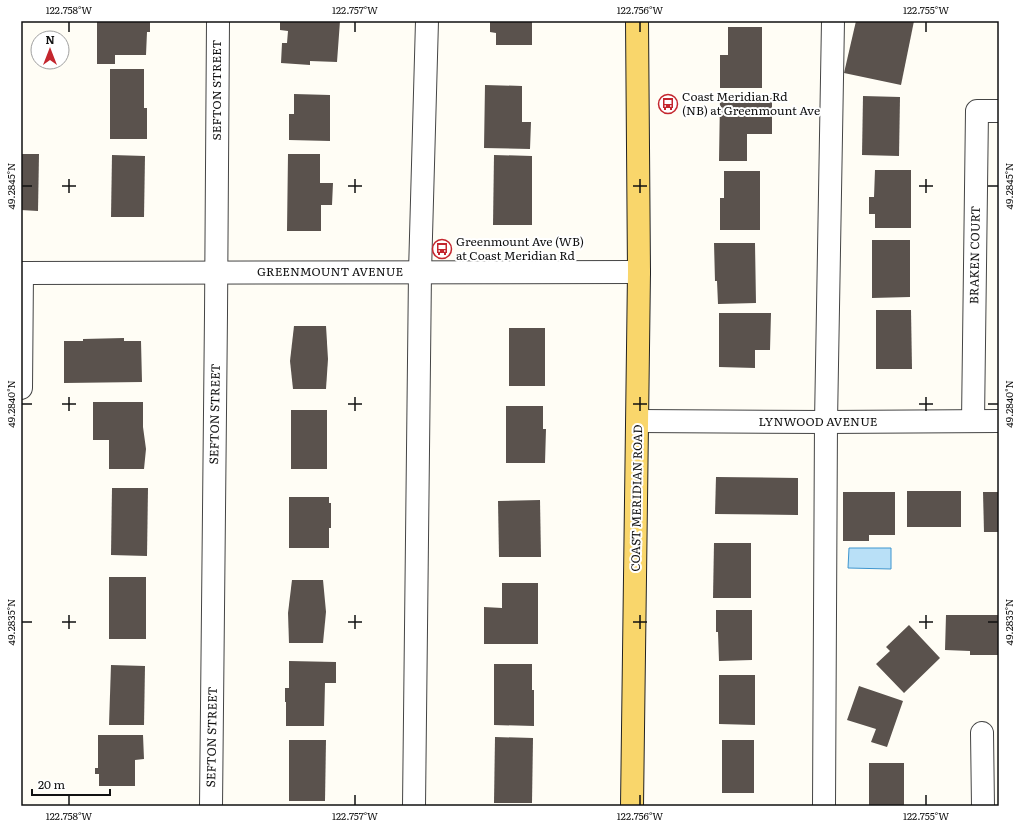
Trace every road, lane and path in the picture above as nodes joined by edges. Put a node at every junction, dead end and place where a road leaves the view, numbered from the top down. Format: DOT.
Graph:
graph roads {
  1 [pos="218,21"];
  2 [pos="427,21"];
  3 [pos="637,21"];
  4 [pos="833,21"];
  5 [pos="999,111"];
  6 [pos="22,272"];
  7 [pos="420,272"];
  8 [pos="639,272"];
  9 [pos="216,273"];
  10 [pos="21,388"];
  11 [pos="638,421"];
  12 [pos="973,421"];
  13 [pos="999,421"];
  14 [pos="826,422"];
  15 [pos="982,733"];
  16 [pos="211,806"];
  17 [pos="414,806"];
  18 [pos="632,806"];
  19 [pos="824,806"];
  20 [pos="983,806"];
  1 -- 9 [label="street, SEFTON STREET"];
  2 -- 7 [label="street"];
  3 -- 8 [label="main road, COAST MERIDIAN ROAD"];
  4 -- 14 [label="street"];
  5 -- 12 [label="street, BRAKEN COURT"];
  6 -- 9 [label="street, GREENMOUNT AVENUE"];
  6 -- 10 [label="street"];
  7 -- 8 [label="street, GREENMOUNT AVENUE"];
  7 -- 9 [label="street, GREENMOUNT AVENUE"];
  7 -- 17 [label="street"];
  8 -- 11 [label="main road, COAST MERIDIAN ROAD"];
  9 -- 16 [label="street, SEFTON STREET"];
  11 -- 14 [label="street, LYNWOOD AVENUE"];
  11 -- 18 [label="main road, COAST MERIDIAN ROAD"];
  12 -- 13 [label="street, LYNWOOD AVENUE"];
  12 -- 14 [label="street, LYNWOOD AVENUE"];
  14 -- 19 [label="street"];
  15 -- 20 [label="street"];
}
